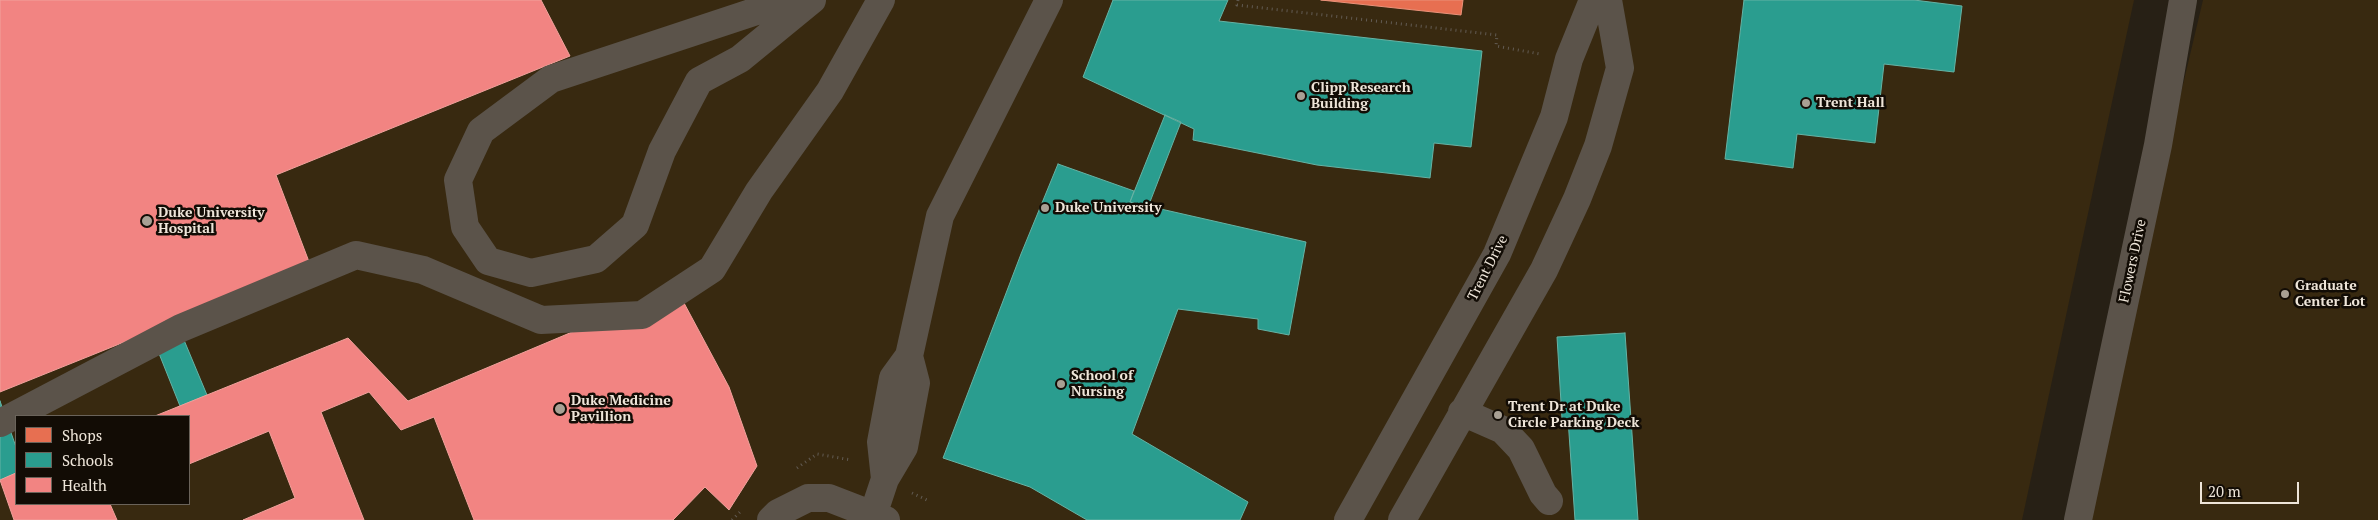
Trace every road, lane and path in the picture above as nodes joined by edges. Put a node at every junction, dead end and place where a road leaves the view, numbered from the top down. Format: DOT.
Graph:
graph roads {
  1 [pos="790,0"];
  2 [pos="812,0"];
  3 [pos="881,0"];
  4 [pos="1050,0"];
  5 [pos="1238,0"];
  6 [pos="1593,0"];
  7 [pos="1608,0"];
  8 [pos="2183,0"];
  9 [pos="1540,54"];
  10 [pos="1462,412"];
  11 [pos="15,415"];
  12 [pos="15,415"];
  13 [pos="0,423"];
  14 [pos="1549,501"];
  15 [pos="1356,517"];
  16 [pos="879,518"];
  17 [pos="771,520"];
  18 [pos="1402,520"];
  19 [pos="2078,520"];
  1 -- 2 [label="street"];
  3 -- 11 [label="street"];
  4 -- 16 [label="street"];
  5 -- 9 [label="path"];
  6 -- 15 [label="street, Trent Drive"];
  7 -- 10 [label="street"];
  8 -- 19 [label="street, Flowers Drive"];
  10 -- 14 [label="street"];
  10 -- 18 [label="street"];
  12 -- 13 [label="street"];
  16 -- 17 [label="street"];
}
